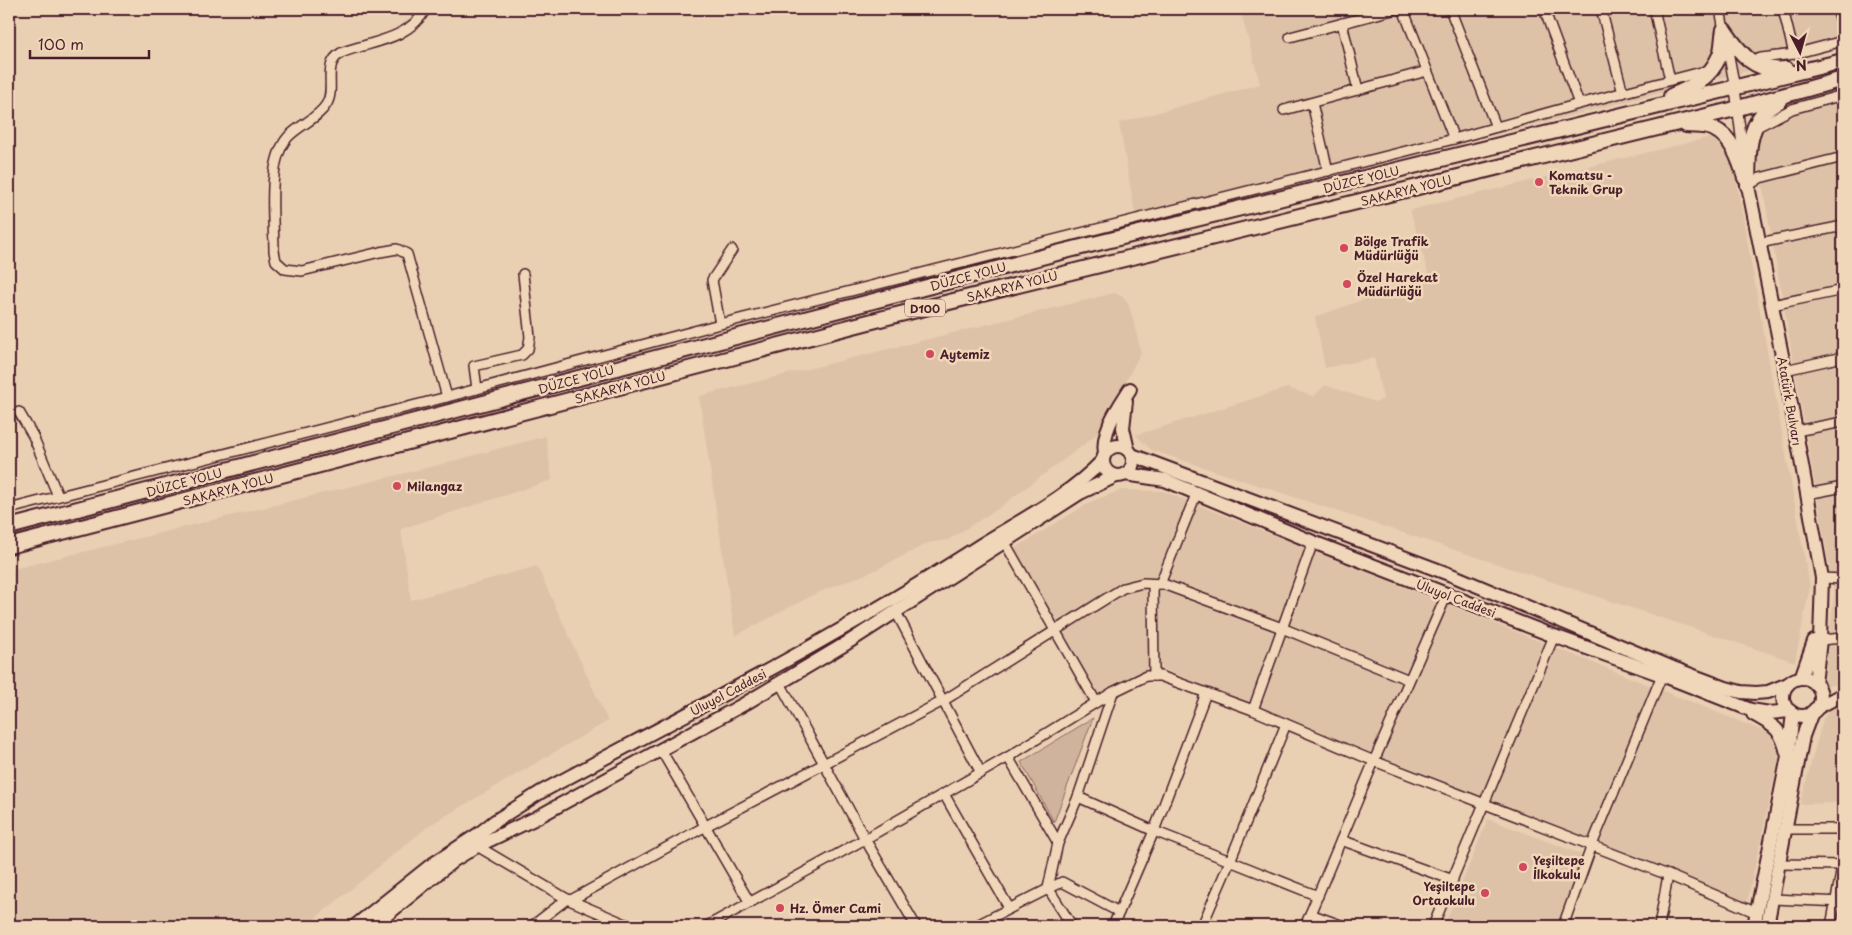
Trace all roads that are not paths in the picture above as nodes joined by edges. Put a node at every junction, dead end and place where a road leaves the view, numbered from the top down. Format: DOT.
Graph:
graph roads {
  1 [pos="426,9"];
  2 [pos="1396,9"];
  3 [pos="1403,9"];
  4 [pos="1450,9"];
  5 [pos="1544,9"];
  6 [pos="1601,9"];
  7 [pos="1654,9"];
  8 [pos="1720,9"];
  9 [pos="1783,9"];
  10 [pos="1837,9"];
  11 [pos="1342,23"];
  12 [pos="1843,28"];
  13 [pos="1724,30"];
  14 [pos="1290,37"];
  15 [pos="1843,42"];
  16 [pos="1794,54"];
  17 [pos="1750,61"];
  18 [pos="1840,62"];
  19 [pos="1712,70"];
  20 [pos="1427,71"];
  21 [pos="1843,79"];
  22 [pos="1670,80"];
  23 [pos="1734,88"];
  24 [pos="1358,90"];
  25 [pos="1623,92"];
  26 [pos="1791,94"];
  27 [pos="1843,95"];
  28 [pos="1312,103"];
  29 [pos="1579,104"];
  30 [pos="1736,109"];
  31 [pos="1284,110"];
  32 [pos="1635,112"];
  33 [pos="1676,124"];
  34 [pos="1496,127"];
  35 [pos="1753,130"];
  36 [pos="1454,139"];
  37 [pos="1843,157"];
  38 [pos="1328,171"];
  39 [pos="1748,186"];
  40 [pos="1843,226"];
  41 [pos="1759,243"];
  42 [pos="732,250"];
  43 [pos="524,274"];
  44 [pos="1843,290"];
  45 [pos="1772,305"];
  46 [pos="720,324"];
  47 [pos="1843,357"];
  48 [pos="1785,370"];
  49 [pos="477,389"];
  50 [pos="447,397"];
  51 [pos="20,412"];
  52 [pos="1843,422"];
  53 [pos="1796,431"];
  54 [pos="1130,452"];
  55 [pos="1104,457"];
  56 [pos="1120,475"];
  57 [pos="1843,487"];
  58 [pos="1197,492"];
  59 [pos="1807,494"];
  60 [pos="58,496"];
  61 [pos="9,509"];
  62 [pos="9,527"];
  63 [pos="1004,541"];
  64 [pos="1313,542"];
  65 [pos="9,546"];
  66 [pos="1822,578"];
  67 [pos="1843,579"];
  68 [pos="1156,584"];
  69 [pos="1447,594"];
  70 [pos="896,612"];
  71 [pos="1820,617"];
  72 [pos="1282,628"];
  73 [pos="1055,629"];
  74 [pos="1554,636"];
  75 [pos="1843,638"];
  76 [pos="1820,640"];
  77 [pos="1662,675"];
  78 [pos="1154,676"];
  79 [pos="1800,678"];
  80 [pos="1409,680"];
  81 [pos="780,683"];
  82 [pos="1788,684"];
  83 [pos="1816,685"];
  84 [pos="1843,690"];
  85 [pos="1113,692"];
  86 [pos="1206,693"];
  87 [pos="1843,694"];
  88 [pos="943,701"];
  89 [pos="1096,702"];
  90 [pos="1740,706"];
  91 [pos="1252,710"];
  92 [pos="1813,711"];
  93 [pos="1792,712"];
  94 [pos="1286,724"];
  95 [pos="661,750"];
  96 [pos="1008,757"];
  97 [pos="1374,761"];
  98 [pos="1787,763"];
  99 [pos="824,765"];
  100 [pos="981,772"];
  101 [pos="944,794"];
  102 [pos="1078,797"];
  103 [pos="1485,803"];
  104 [pos="706,826"];
  105 [pos="1786,829"];
  106 [pos="1843,829"];
  107 [pos="1154,831"];
  108 [pos="864,839"];
  109 [pos="1341,840"];
  110 [pos="1058,843"];
  111 [pos="1592,845"];
  112 [pos="477,846"];
  113 [pos="459,847"];
  114 [pos="1230,861"];
  115 [pos="1780,864"];
  116 [pos="1843,864"];
  117 [pos="1668,875"];
  118 [pos="1453,880"];
  119 [pos="1048,888"];
  120 [pos="1318,896"];
  121 [pos="1772,899"];
  122 [pos="569,900"];
  123 [pos="1840,902"];
  124 [pos="750,903"];
  125 [pos="1009,908"];
  126 [pos="1119,912"];
  127 [pos="1757,913"];
  128 [pos="1310,914"];
  129 [pos="355,926"];
  130 [pos="373,926"];
  131 [pos="532,926"];
  132 [pos="630,926"];
  133 [pos="707,926"];
  134 [pos="916,926"];
  135 [pos="975,926"];
  136 [pos="1072,926"];
  137 [pos="1113,926"];
  138 [pos="1202,926"];
  139 [pos="1305,926"];
  140 [pos="1343,926"];
  141 [pos="1433,926"];
  142 [pos="1563,926"];
  143 [pos="1659,926"];
  144 [pos="1754,926"];
  145 [pos="1768,926"];
  146 [pos="1831,926"];
  1 -- 50 [label="street"];
  2 -- 11 [label="street"];
  3 -- 20 [label="street"];
  4 -- 34 [label="street"];
  5 -- 29 [label="street"];
  6 -- 25 [label="street"];
  7 -- 22 [label="street"];
  8 -- 13 [label="street"];
  9 -- 16 [label="street"];
  10 -- 12 [label="street"];
  11 -- 14 [label="street"];
  11 -- 24 [label="street"];
  13 -- 17 [label="highway"];
  13 -- 19 [label="highway"];
  13 -- 23 [label="street"];
  15 -- 16 [label="street"];
  16 -- 17 [label="street"];
  17 -- 18 [label="highway"];
  18 -- 23 [label="highway, DÜZCE YOLU / D100"];
  19 -- 22 [label="street"];
  19 -- 32 [label="highway"];
  20 -- 24 [label="street"];
  20 -- 36 [label="street"];
  21 -- 26 [label="highway, SAKARYA YOLU / D100"];
  22 -- 25 [label="street"];
  23 -- 30 [label="street"];
  23 -- 32 [label="highway, DÜZCE YOLU / D100"];
  24 -- 28 [label="street"];
  25 -- 29 [label="street"];
  26 -- 30 [label="highway, SAKARYA YOLU / D100"];
  26 -- 35 [label="highway"];
  27 -- 35 [label="street"];
  28 -- 31 [label="street"];
  28 -- 38 [label="street"];
  29 -- 34 [label="street"];
  30 -- 33 [label="highway, SAKARYA YOLU / D100"];
  30 -- 39 [label="street"];
  32 -- 62 [label="highway, DÜZCE YOLU / D100"];
  33 -- 39 [label="highway"];
  33 -- 65 [label="highway, SAKARYA YOLU / D100"];
  34 -- 36 [label="street"];
  35 -- 39 [label="highway"];
  36 -- 38 [label="street"];
  37 -- 39 [label="street"];
  38 -- 46 [label="street"];
  39 -- 41 [label="main road, Atatürk Bulvarı"];
  40 -- 41 [label="street"];
  41 -- 45 [label="main road, Atatürk Bulvarı"];
  42 -- 46 [label="street"];
  43 -- 49 [label="street"];
  44 -- 45 [label="street"];
  45 -- 48 [label="main road, Atatürk Bulvarı"];
  46 -- 49 [label="street"];
  47 -- 48 [label="street"];
  48 -- 53 [label="main road, Atatürk Bulvarı"];
  49 -- 50 [label="street"];
  50 -- 60 [label="street"];
  51 -- 60 [label="street"];
  52 -- 53 [label="street"];
  53 -- 59 [label="main road, Atatürk Bulvarı"];
  54 -- 55 [label="main road"];
  54 -- 55 [label="main road"];
  54 -- 56 [label="main road"];
  54 -- 82 [label="main road, Uluyol Caddesi"];
  55 -- 56 [label="main road"];
  55 -- 113 [label="main road, Uluyol Caddesi"];
  56 -- 58 [label="main road, Uluyol Caddesi"];
  56 -- 63 [label="main road, Uluyol Caddesi"];
  57 -- 59 [label="street"];
  58 -- 64 [label="main road, Uluyol Caddesi"];
  58 -- 68 [label="street"];
  59 -- 66 [label="main road, Atatürk Bulvarı"];
  60 -- 61 [label="street"];
  63 -- 70 [label="main road, Uluyol Caddesi"];
  63 -- 73 [label="street"];
  64 -- 69 [label="main road, Uluyol Caddesi"];
  64 -- 72 [label="street"];
  66 -- 67 [label="street"];
  66 -- 71 [label="main road, Atatürk Bulvarı"];
  68 -- 72 [label="street"];
  68 -- 73 [label="street"];
  68 -- 78 [label="street"];
  69 -- 74 [label="main road, Uluyol Caddesi"];
  69 -- 80 [label="street"];
  70 -- 81 [label="main road, Uluyol Caddesi"];
  70 -- 88 [label="street"];
  71 -- 76 [label="main road"];
  71 -- 79 [label="main road"];
  72 -- 80 [label="street"];
  72 -- 91 [label="street"];
  73 -- 88 [label="street"];
  73 -- 89 [label="street"];
  74 -- 77 [label="main road, Uluyol Caddesi"];
  74 -- 103 [label="street"];
  75 -- 76 [label="street"];
  76 -- 83 [label="main road"];
  77 -- 90 [label="main road, Uluyol Caddesi"];
  77 -- 111 [label="street"];
  78 -- 85 [label="street"];
  78 -- 86 [label="street"];
  79 -- 82 [label="main road"];
  79 -- 83 [label="main road"];
  80 -- 97 [label="street"];
  81 -- 95 [label="main road, Uluyol Caddesi"];
  81 -- 99 [label="street"];
  82 -- 93 [label="main road"];
  83 -- 84 [label="main road"];
  83 -- 92 [label="main road"];
  85 -- 89 [label="street"];
  85 -- 102 [label="street"];
  86 -- 91 [label="street"];
  86 -- 107 [label="street"];
  87 -- 92 [label="main road"];
  88 -- 99 [label="street"];
  88 -- 100 [label="street"];
  89 -- 96 [label="street"];
  90 -- 93 [label="main road, Uluyol Caddesi"];
  90 -- 98 [label="main road"];
  91 -- 94 [label="street"];
  92 -- 93 [label="main road"];
  92 -- 105 [label="main road"];
  93 -- 98 [label="main road"];
  94 -- 97 [label="street"];
  94 -- 114 [label="street"];
  95 -- 104 [label="street"];
  95 -- 112 [label="main road, Uluyol Caddesi"];
  96 -- 100 [label="street"];
  96 -- 110 [label="street"];
  97 -- 103 [label="street"];
  97 -- 109 [label="street"];
  98 -- 127 [label="main road"];
  99 -- 104 [label="street"];
  99 -- 108 [label="street"];
  100 -- 101 [label="street"];
  101 -- 108 [label="street"];
  101 -- 125 [label="street"];
  102 -- 107 [label="street"];
  102 -- 110 [label="street"];
  103 -- 111 [label="street"];
  103 -- 118 [label="street"];
  104 -- 122 [label="street"];
  104 -- 124 [label="street"];
  105 -- 106 [label="street"];
  105 -- 115 [label="main road"];
  107 -- 114 [label="street"];
  107 -- 126 [label="street"];
  108 -- 124 [label="street"];
  108 -- 134 [label="street"];
  109 -- 118 [label="street"];
  109 -- 120 [label="street"];
  110 -- 119 [label="street"];
  111 -- 117 [label="street"];
  111 -- 142 [label="street"];
  112 -- 113 [label="street"];
  112 -- 122 [label="street"];
  112 -- 130 [label="main road, Uluyol Caddesi"];
  113 -- 129 [label="main road, Uluyol Caddesi"];
  114 -- 120 [label="street"];
  114 -- 138 [label="street"];
  115 -- 116 [label="street"];
  115 -- 121 [label="main road"];
  116 -- 123 [label="street"];
  117 -- 127 [label="street"];
  117 -- 143 [label="street"];
  118 -- 141 [label="street"];
  119 -- 125 [label="street"];
  119 -- 126 [label="street"];
  119 -- 136 [label="street"];
  120 -- 128 [label="street"];
  121 -- 123 [label="street"];
  121 -- 145 [label="main road"];
  122 -- 131 [label="street"];
  122 -- 132 [label="street"];
  123 -- 146 [label="street"];
  124 -- 133 [label="street"];
  125 -- 135 [label="street"];
  126 -- 137 [label="street"];
  127 -- 144 [label="main road"];
  128 -- 139 [label="street"];
  128 -- 140 [label="street"];
}
